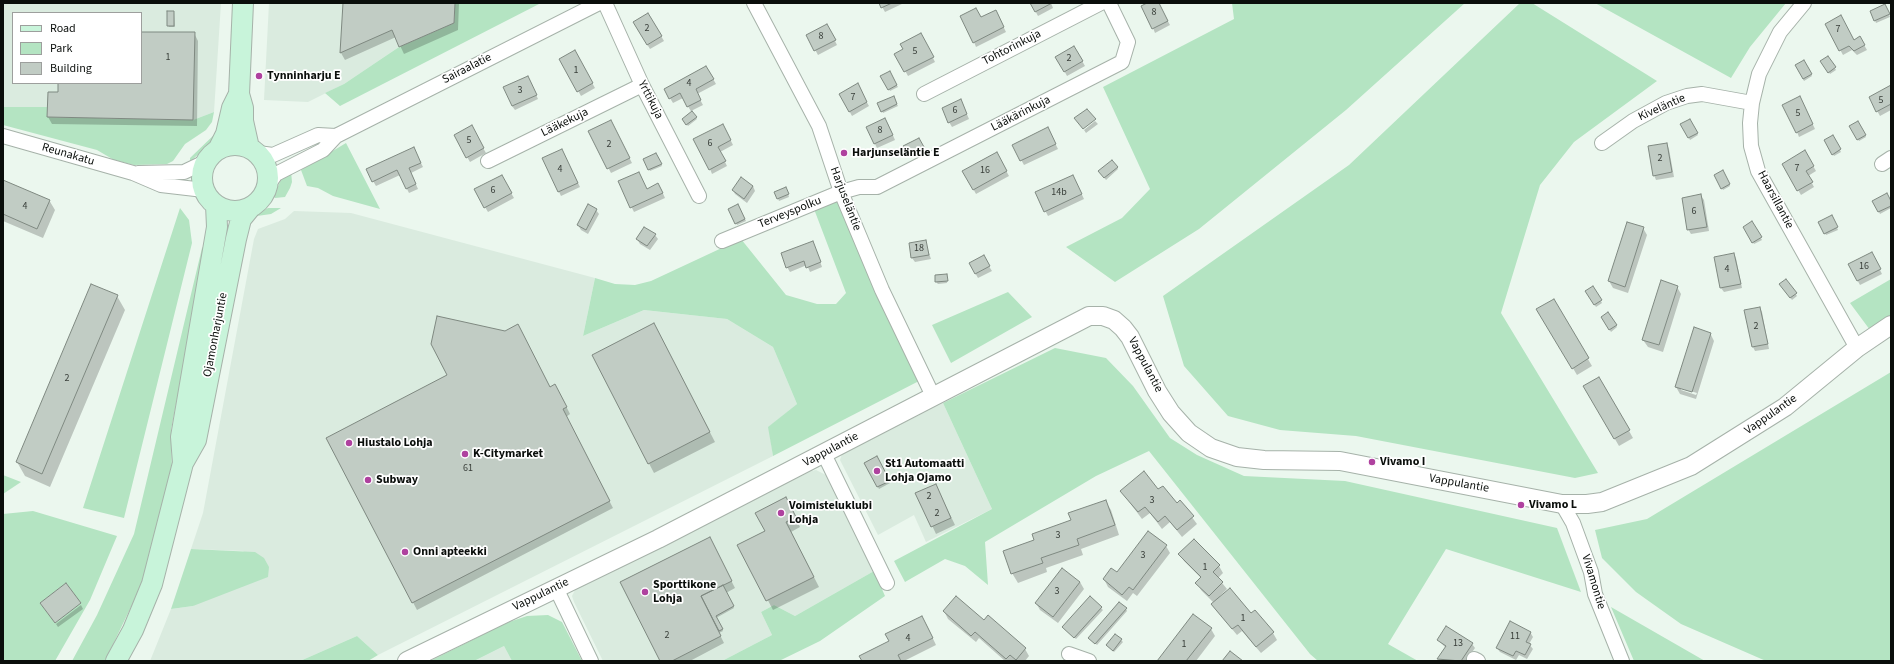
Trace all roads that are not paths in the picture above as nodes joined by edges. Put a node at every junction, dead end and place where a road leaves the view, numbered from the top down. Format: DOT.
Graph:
graph roads {
  1 [pos="243,3"];
  2 [pos="599,3"];
  3 [pos="605,3"];
  4 [pos="754,3"];
  5 [pos="1101,3"];
  6 [pos="1109,3"];
  7 [pos="1804,3"];
  8 [pos="642,85"];
  9 [pos="239,94"];
  10 [pos="924,94"];
  11 [pos="1752,103"];
  12 [pos="3,136"];
  13 [pos="336,136"];
  14 [pos="1602,143"];
  15 [pos="219,148"];
  16 [pos="253,150"];
  17 [pos="488,161"];
  18 [pos="206,162"];
  19 [pos="133,173"];
  20 [pos="268,185"];
  21 [pos="859,187"];
  22 [pos="842,192"];
  23 [pos="699,196"];
  24 [pos="210,198"];
  25 [pos="250,208"];
  26 [pos="722,241"];
  27 [pos="1891,325"];
  28 [pos="1857,348"];
  29 [pos="933,396"];
  30 [pos="824,454"];
  31 [pos="183,463"];
  32 [pos="1562,504"];
  33 [pos="887,583"];
  34 [pos="556,588"];
  35 [pos="1069,654"];
  36 [pos="116,661"];
  37 [pos="407,661"];
  38 [pos="591,661"];
  39 [pos="1089,661"];
  40 [pos="1622,661"];
  1 -- 9 [label="main road"];
  2 -- 13 [label="street, Sairaalatie"];
  3 -- 8 [label="street, Yrttikuja"];
  4 -- 22 [label="street, Harjuseläntie"];
  5 -- 10 [label="street, Tohtorinkuja"];
  6 -- 21 [label="street, Lääkärinkuja"];
  7 -- 11 [label="street, Haarsillantie"];
  8 -- 17 [label="street, Lääkekuja"];
  8 -- 23 [label="street, Yrttikuja"];
  9 -- 15 [label="main road"];
  9 -- 16 [label="main road"];
  11 -- 14 [label="street, Kiveläntie"];
  11 -- 28 [label="street, Haarsillantie"];
  12 -- 19 [label="street, Reunakatu"];
  13 -- 16 [label="street, Sairaalatie"];
  13 -- 20 [label="street, Sairaalatie"];
  15 -- 16 [label="main road"];
  15 -- 18 [label="main road"];
  16 -- 20 [label="main road"];
  18 -- 19 [label="street, Reunakatu"];
  18 -- 24 [label="main road"];
  19 -- 24 [label="street, Reunakatu"];
  20 -- 25 [label="main road"];
  21 -- 22 [label="street, Terveyspolku"];
  22 -- 26 [label="street, Terveyspolku"];
  22 -- 29 [label="street, Harjuseläntie"];
  24 -- 25 [label="main road"];
  24 -- 31 [label="main road, Ojamonharjuntie"];
  25 -- 31 [label="main road, Ojamonharjuntie"];
  27 -- 28 [label="street, Vappulantie"];
  28 -- 32 [label="street, Vappulantie"];
  29 -- 30 [label="street, Vappulantie"];
  29 -- 32 [label="street, Vappulantie"];
  30 -- 33 [label="street"];
  30 -- 34 [label="street, Vappulantie"];
  31 -- 36 [label="main road, Ojamonharjuntie"];
  32 -- 40 [label="street, Vivamontie"];
  34 -- 37 [label="street, Vappulantie"];
  34 -- 38 [label="street"];
  35 -- 39 [label="street"];
}
